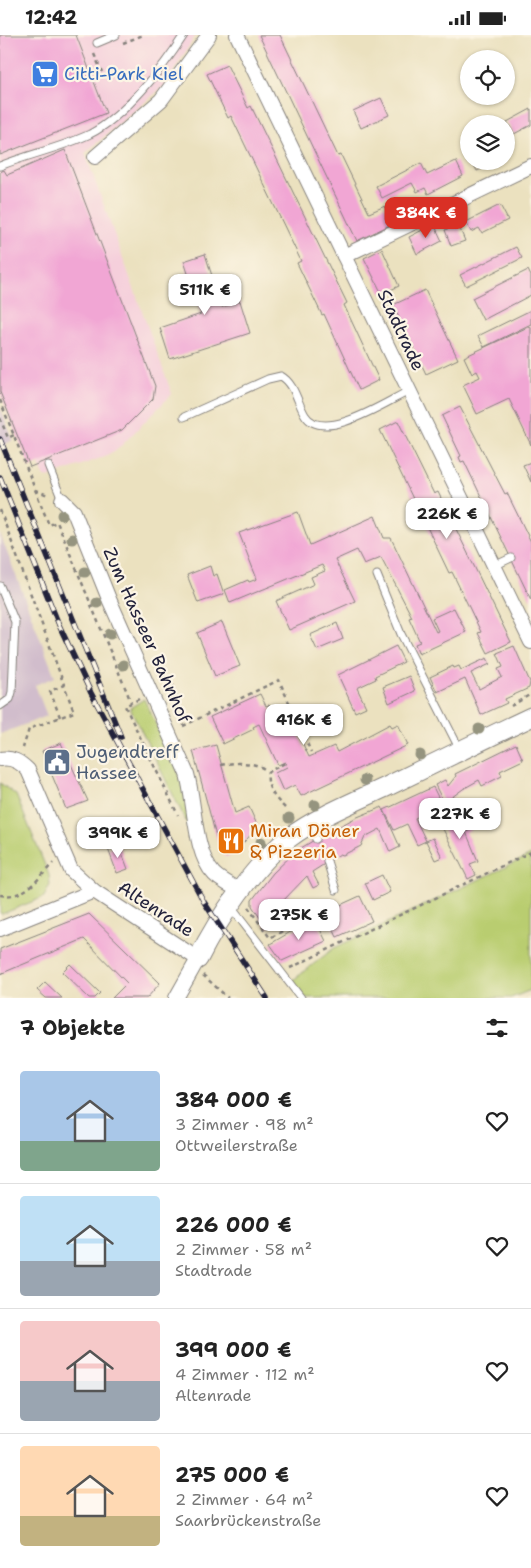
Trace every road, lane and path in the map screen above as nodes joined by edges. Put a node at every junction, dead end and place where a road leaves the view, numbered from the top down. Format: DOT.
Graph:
graph roads {
  1 [pos="116,35"];
  2 [pos="184,35"];
  3 [pos="209,35"];
  4 [pos="237,35"];
  5 [pos="97,43"];
  6 [pos="94,54"];
  7 [pos="102,72"];
  8 [pos="95,157"];
  9 [pos="0,166"];
  10 [pos="531,167"];
  11 [pos="344,256"];
  12 [pos="409,391"];
  13 [pos="0,400"];
  14 [pos="184,417"];
  15 [pos="0,418"];
  16 [pos="14,435"];
  17 [pos="48,465"];
  18 [pos="62,500"];
  19 [pos="0,510"];
  20 [pos="511,558"];
  21 [pos="494,566"];
  22 [pos="377,575"];
  23 [pos="0,586"];
  24 [pos="531,642"];
  25 [pos="64,685"];
  26 [pos="173,685"];
  27 [pos="531,693"];
  28 [pos="0,706"];
  29 [pos="510,707"];
  30 [pos="180,710"];
  31 [pos="60,717"];
  32 [pos="531,717"];
  33 [pos="183,725"];
  34 [pos="460,751"];
  35 [pos="311,752"];
  36 [pos="0,759"];
  37 [pos="19,761"];
  38 [pos="285,763"];
  39 [pos="221,765"];
  40 [pos="268,772"];
  41 [pos="285,808"];
  42 [pos="198,833"];
  43 [pos="531,852"];
  44 [pos="62,853"];
  45 [pos="327,861"];
  46 [pos="336,890"];
  47 [pos="94,891"];
  48 [pos="0,895"];
  49 [pos="238,900"];
  50 [pos="293,925"];
  51 [pos="0,929"];
  52 [pos="196,964"];
  53 [pos="282,972"];
  54 [pos="176,998"];
  55 [pos="228,998"];
  56 [pos="301,998"];
  1 -- 5 [label="lane"];
  2 -- 9 [label="lane"];
  3 -- 8 [label="street"];
  4 -- 11 [label="street, Stadtrade"];
  6 -- 7 [label="path"];
  10 -- 11 [label="street"];
  11 -- 12 [label="street, Stadtrade"];
  12 -- 14 [label="lane"];
  12 -- 21 [label="street, Stadtrade"];
  13 -- 16 [label="path"];
  15 -- 16 [label="path"];
  16 -- 42 [label="path"];
  17 -- 18 [label="lane"];
  18 -- 42 [label="street, Zum Hasseer Bahnhof"];
  19 -- 25 [label="path"];
  20 -- 21 [label="lane"];
  21 -- 24 [label="street, Stadtrade"];
  22 -- 34 [label="lane"];
  23 -- 28 [label="lane"];
  25 -- 31 [label="path"];
  25 -- 31 [label="path"];
  26 -- 30 [label="path"];
  27 -- 29 [label="path"];
  31 -- 37 [label="path"];
  32 -- 34 [label="street"];
  33 -- 35 [label="path"];
  34 -- 49 [label="street"];
  36 -- 37 [label="street"];
  37 -- 44 [label="street, Altenrade"];
  38 -- 40 [label="path"];
  39 -- 40 [label="path"];
  40 -- 41 [label="path"];
  42 -- 49 [label="street, Zum Hasseer Bahnhof"];
  43 -- 53 [label="path"];
  44 -- 47 [label="street, Altenrade"];
  44 -- 48 [label="path"];
  45 -- 46 [label="lane"];
  47 -- 51 [label="street, Altenrade"];
  47 -- 52 [label="street, Altenrade"];
  49 -- 50 [label="path"];
  49 -- 52 [label="street"];
  49 -- 53 [label="lane"];
  52 -- 54 [label="street"];
  52 -- 55 [label="path"];
  53 -- 56 [label="lane"];
}
